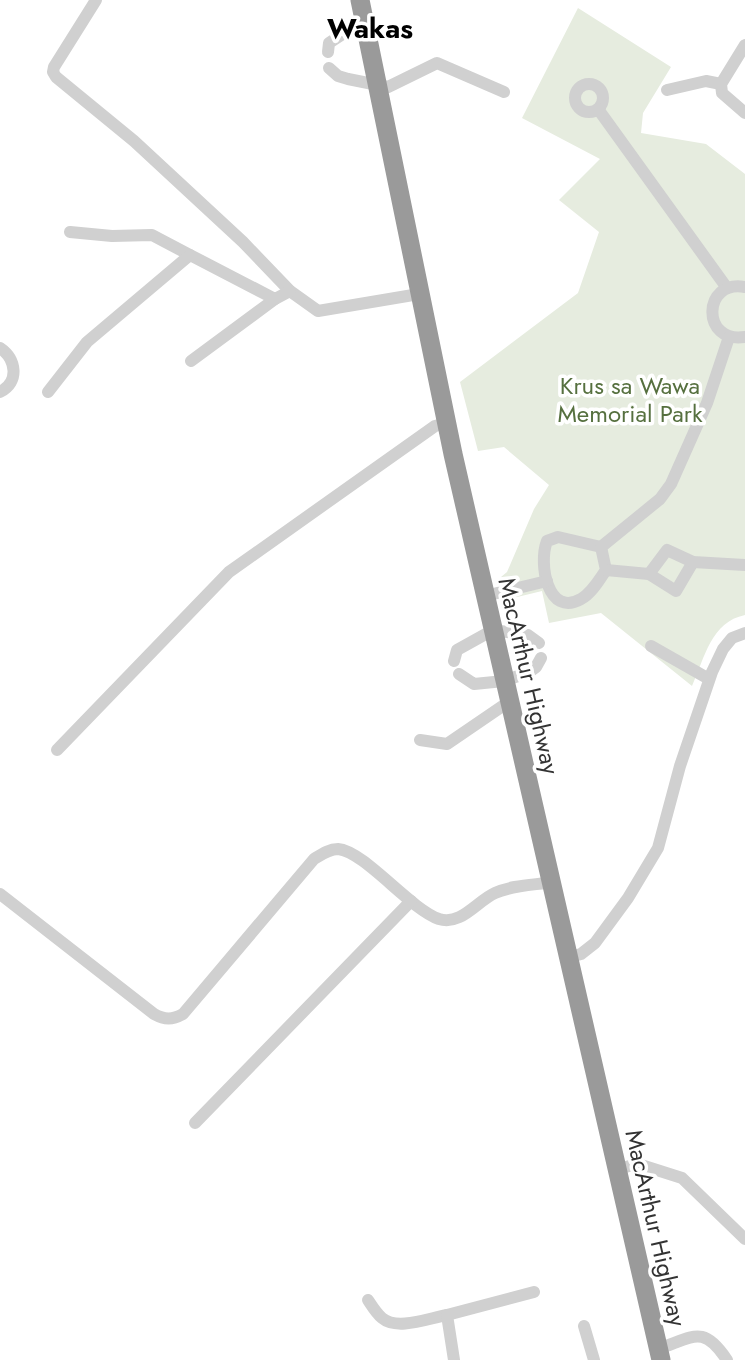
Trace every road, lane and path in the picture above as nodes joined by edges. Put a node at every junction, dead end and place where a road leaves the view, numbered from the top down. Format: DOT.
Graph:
graph roads {
  1 [pos="96,0"];
  2 [pos="360,0"];
  3 [pos="364,20"];
  4 [pos="745,45"];
  5 [pos="327,52"];
  6 [pos="329,68"];
  7 [pos="721,83"];
  8 [pos="377,86"];
  9 [pos="667,90"];
  10 [pos="504,92"];
  11 [pos="598,109"];
  12 [pos="745,113"];
  13 [pos="70,232"];
  14 [pos="190,255"];
  15 [pos="745,286"];
  16 [pos="727,288"];
  17 [pos="290,291"];
  18 [pos="419,294"];
  19 [pos="275,299"];
  20 [pos="729,337"];
  21 [pos="745,337"];
  22 [pos="0,348"];
  23 [pos="191,361"];
  24 [pos="0,392"];
  25 [pos="48,392"];
  26 [pos="446,423"];
  27 [pos="601,547"];
  28 [pos="693,562"];
  29 [pos="745,565"];
  30 [pos="606,570"];
  31 [pos="649,573"];
  32 [pos="547,581"];
  33 [pos="485,596"];
  34 [pos="493,630"];
  35 [pos="745,632"];
  36 [pos="539,643"];
  37 [pos="651,646"];
  38 [pos="541,658"];
  39 [pos="709,679"];
  40 [pos="504,681"];
  41 [pos="510,701"];
  42 [pos="421,740"];
  43 [pos="57,750"];
  44 [pos="553,881"];
  45 [pos="0,894"];
  46 [pos="411,901"];
  47 [pos="570,957"];
  48 [pos="195,1123"];
  49 [pos="617,1169"];
  50 [pos="745,1239"];
  51 [pos="534,1292"];
  52 [pos="368,1300"];
  53 [pos="447,1315"];
  54 [pos="584,1326"];
  55 [pos="659,1354"];
  56 [pos="454,1360"];
  57 [pos="594,1360"];
  58 [pos="727,1360"];
  1 -- 17 [label="street"];
  2 -- 3 [label="highway, MacArthur Highway"];
  3 -- 5 [label="street"];
  3 -- 8 [label="highway, MacArthur Highway"];
  4 -- 7 [label="street"];
  6 -- 8 [label="street"];
  7 -- 9 [label="street"];
  7 -- 12 [label="street"];
  8 -- 10 [label="street"];
  8 -- 18 [label="highway, MacArthur Highway"];
  11 -- 16 [label="street"];
  13 -- 14 [label="street"];
  14 -- 19 [label="street"];
  14 -- 25 [label="street"];
  15 -- 16 [label="street"];
  16 -- 20 [label="street"];
  17 -- 18 [label="street"];
  17 -- 19 [label="street"];
  18 -- 26 [label="highway, MacArthur Highway"];
  19 -- 23 [label="street"];
  20 -- 21 [label="street"];
  20 -- 27 [label="street"];
  22 -- 24 [label="street"];
  26 -- 33 [label="highway, MacArthur Highway"];
  26 -- 43 [label="street"];
  27 -- 30 [label="street"];
  27 -- 32 [label="street"];
  28 -- 29 [label="street"];
  28 -- 31 [label="street"];
  28 -- 31 [label="street"];
  30 -- 31 [label="street"];
  30 -- 32 [label="street"];
  32 -- 33 [label="street"];
  33 -- 34 [label="highway, MacArthur Highway"];
  34 -- 36 [label="street"];
  34 -- 40 [label="highway, MacArthur Highway"];
  34 -- 40 [label="street"];
  35 -- 39 [label="street"];
  37 -- 39 [label="street"];
  38 -- 40 [label="street"];
  39 -- 47 [label="street"];
  40 -- 41 [label="highway, MacArthur Highway"];
  41 -- 42 [label="street"];
  41 -- 44 [label="highway, MacArthur Highway"];
  44 -- 46 [label="street"];
  44 -- 47 [label="highway, MacArthur Highway"];
  45 -- 46 [label="street"];
  46 -- 48 [label="street"];
  47 -- 49 [label="highway, MacArthur Highway"];
  49 -- 50 [label="street"];
  49 -- 55 [label="highway, MacArthur Highway"];
  51 -- 53 [label="street"];
  52 -- 53 [label="street"];
  53 -- 56 [label="street"];
  54 -- 57 [label="street"];
  55 -- 58 [label="street"];
}
